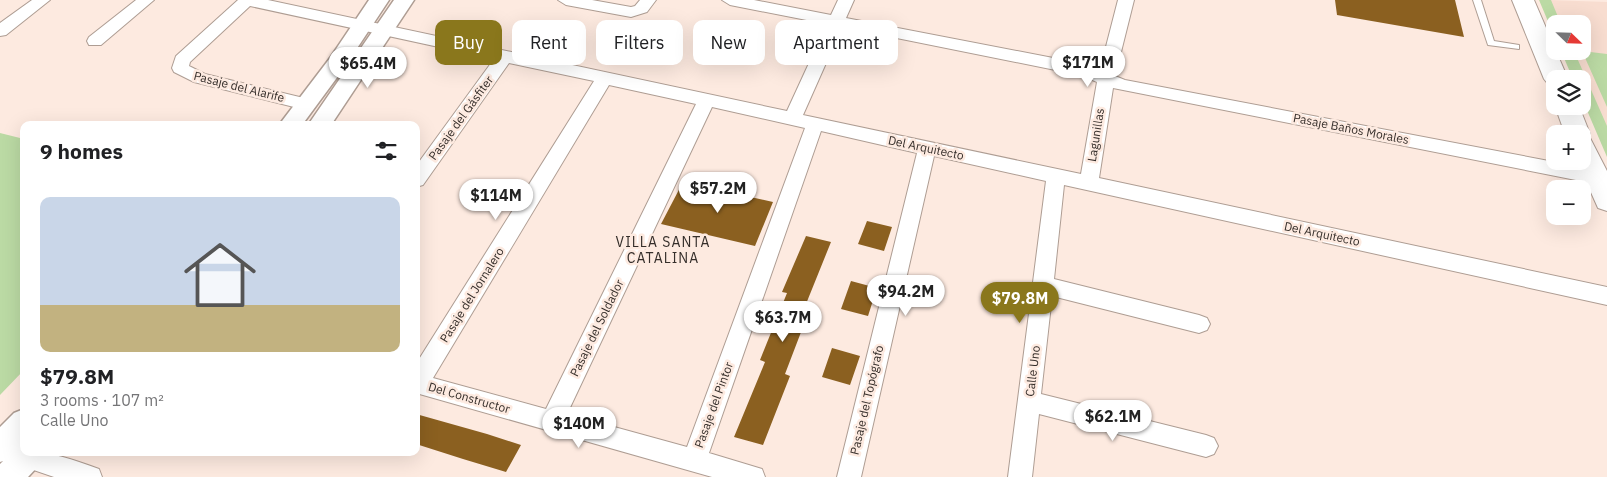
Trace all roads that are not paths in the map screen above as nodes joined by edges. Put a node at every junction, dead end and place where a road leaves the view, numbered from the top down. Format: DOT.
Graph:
graph roads {
  1 [pos="42,0"];
  2 [pos="146,0"];
  3 [pos="246,0"];
  4 [pos="380,0"];
  5 [pos="404,0"];
  6 [pos="566,0"];
  7 [pos="730,0"];
  8 [pos="846,0"];
  9 [pos="1126,0"];
  10 [pos="1477,0"];
  11 [pos="1523,0"];
  12 [pos="642,6"];
  13 [pos="831,20"];
  14 [pos="836,20"];
  15 [pos="363,25"];
  16 [pos="384,30"];
  17 [pos="0,31"];
  18 [pos="898,33"];
  19 [pos="95,41"];
  20 [pos="1516,47"];
  21 [pos="505,56"];
  22 [pos="816,65"];
  23 [pos="1552,70"];
  24 [pos="605,78"];
  25 [pos="1106,79"];
  26 [pos="707,100"];
  27 [pos="306,104"];
  28 [pos="792,119"];
  29 [pos="293,121"];
  30 [pos="322,121"];
  31 [pos="815,124"];
  32 [pos="927,148"];
  33 [pos="1591,165"];
  34 [pos="420,174"];
  35 [pos="1056,176"];
  36 [pos="1596,177"];
  37 [pos="1089,184"];
  38 [pos="1607,201"];
  39 [pos="1043,285"];
  40 [pos="1607,296"];
  41 [pos="1200,324"];
  42 [pos="420,378"];
  43 [pos="420,384"];
  44 [pos="1029,401"];
  45 [pos="552,421"];
  46 [pos="20,440"];
  47 [pos="1206,446"];
  48 [pos="16,458"];
  49 [pos="694,461"];
  50 [pos="90,477"];
  51 [pos="753,477"];
  52 [pos="849,477"];
  53 [pos="1020,477"];
  1 -- 17 [label="street"];
  2 -- 19 [label="street"];
  3 -- 15 [label="street, Del Arquitecto"];
  3 -- 27 [label="street, Pasaje del Alarife"];
  4 -- 15 [label="street"];
  5 -- 16 [label="street"];
  6 -- 12 [label="street"];
  7 -- 13 [label="street, Pasaje Baños Morales"];
  8 -- 14 [label="street"];
  9 -- 25 [label="street, Lagunillas"];
  10 -- 20 [label="lane"];
  11 -- 23 [label="main road"];
  15 -- 16 [label="street, Del Arquitecto"];
  15 -- 27 [label="street"];
  16 -- 21 [label="street, Del Arquitecto"];
  16 -- 30 [label="street"];
  18 -- 25 [label="street, Pasaje Baños Morales"];
  21 -- 24 [label="street, Del Arquitecto"];
  21 -- 34 [label="street, Pasaje del Gásfiter"];
  22 -- 28 [label="street"];
  24 -- 26 [label="street, Del Arquitecto"];
  24 -- 42 [label="street, Pasaje del Jornalero"];
  25 -- 36 [label="street, Pasaje Baños Morales"];
  25 -- 37 [label="street, Lagunillas"];
  26 -- 28 [label="street, Del Arquitecto"];
  26 -- 45 [label="street, Pasaje del Soldador"];
  27 -- 29 [label="street"];
  28 -- 31 [label="street, Del Arquitecto"];
  31 -- 32 [label="street, Del Arquitecto"];
  31 -- 49 [label="street, Pasaje del Pintor"];
  32 -- 35 [label="street, Del Arquitecto"];
  32 -- 52 [label="street, Pasaje del Topógrafo"];
  33 -- 36 [label="main road"];
  35 -- 37 [label="street, Del Arquitecto"];
  35 -- 39 [label="street, Calle Uno"];
  36 -- 38 [label="main road"];
  37 -- 40 [label="street, Del Arquitecto"];
  39 -- 41 [label="street"];
  39 -- 44 [label="street, Calle Uno"];
  43 -- 45 [label="street, Del Constructor"];
  44 -- 47 [label="street"];
  44 -- 53 [label="street, Calle Uno"];
  45 -- 49 [label="street, Del Constructor"];
  46 -- 48 [label="street"];
  48 -- 50 [label="street"];
  49 -- 51 [label="street, Del Constructor"];
}
